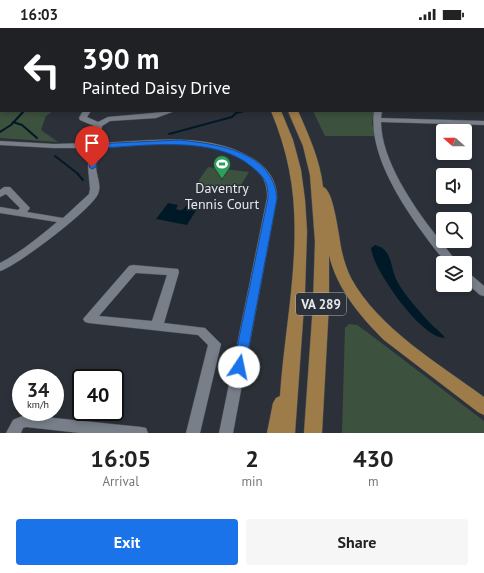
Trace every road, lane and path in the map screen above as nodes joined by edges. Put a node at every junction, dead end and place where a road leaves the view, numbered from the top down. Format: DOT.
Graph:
graph roads {
  1 [pos="86,112"];
  2 [pos="132,112"];
  3 [pos="168,112"];
  4 [pos="276,112"];
  5 [pos="293,112"];
  6 [pos="142,116"];
  7 [pos="377,116"];
  8 [pos="484,123"];
  9 [pos="98,125"];
  10 [pos="0,143"];
  11 [pos="96,146"];
  12 [pos="316,175"];
  13 [pos="0,194"];
  14 [pos="0,210"];
  15 [pos="20,214"];
  16 [pos="66,221"];
  17 [pos="446,256"];
  18 [pos="0,267"];
  19 [pos="472,282"];
  20 [pos="484,292"];
  21 [pos="157,325"];
  22 [pos="292,354"];
  23 [pos="484,407"];
  24 [pos="13,433"];
  25 [pos="141,433"];
  26 [pos="193,433"];
  27 [pos="226,433"];
  28 [pos="276,433"];
  29 [pos="286,433"];
  30 [pos="313,433"];
  1 -- 9 [label="street"];
  2 -- 6 [label="street"];
  3 -- 6 [label="street"];
  4 -- 22 [label="main road, VA 289"];
  5 -- 12 [label="main road, VA 289"];
  6 -- 9 [label="street"];
  7 -- 8 [label="street"];
  7 -- 17 [label="street"];
  9 -- 11 [label="street"];
  10 -- 11 [label="street"];
  11 -- 16 [label="street"];
  11 -- 27 [label="street"];
  12 -- 23 [label="main road"];
  12 -- 30 [label="main road, VA 289"];
  13 -- 15 [label="street"];
  14 -- 15 [label="street"];
  15 -- 16 [label="street"];
  16 -- 18 [label="street"];
  19 -- 20 [label="street"];
  21 -- 21 [label="street"];
  21 -- 26 [label="street"];
  22 -- 28 [label="main road"];
  22 -- 29 [label="main road, VA 289"];
  24 -- 25 [label="street"];
}
